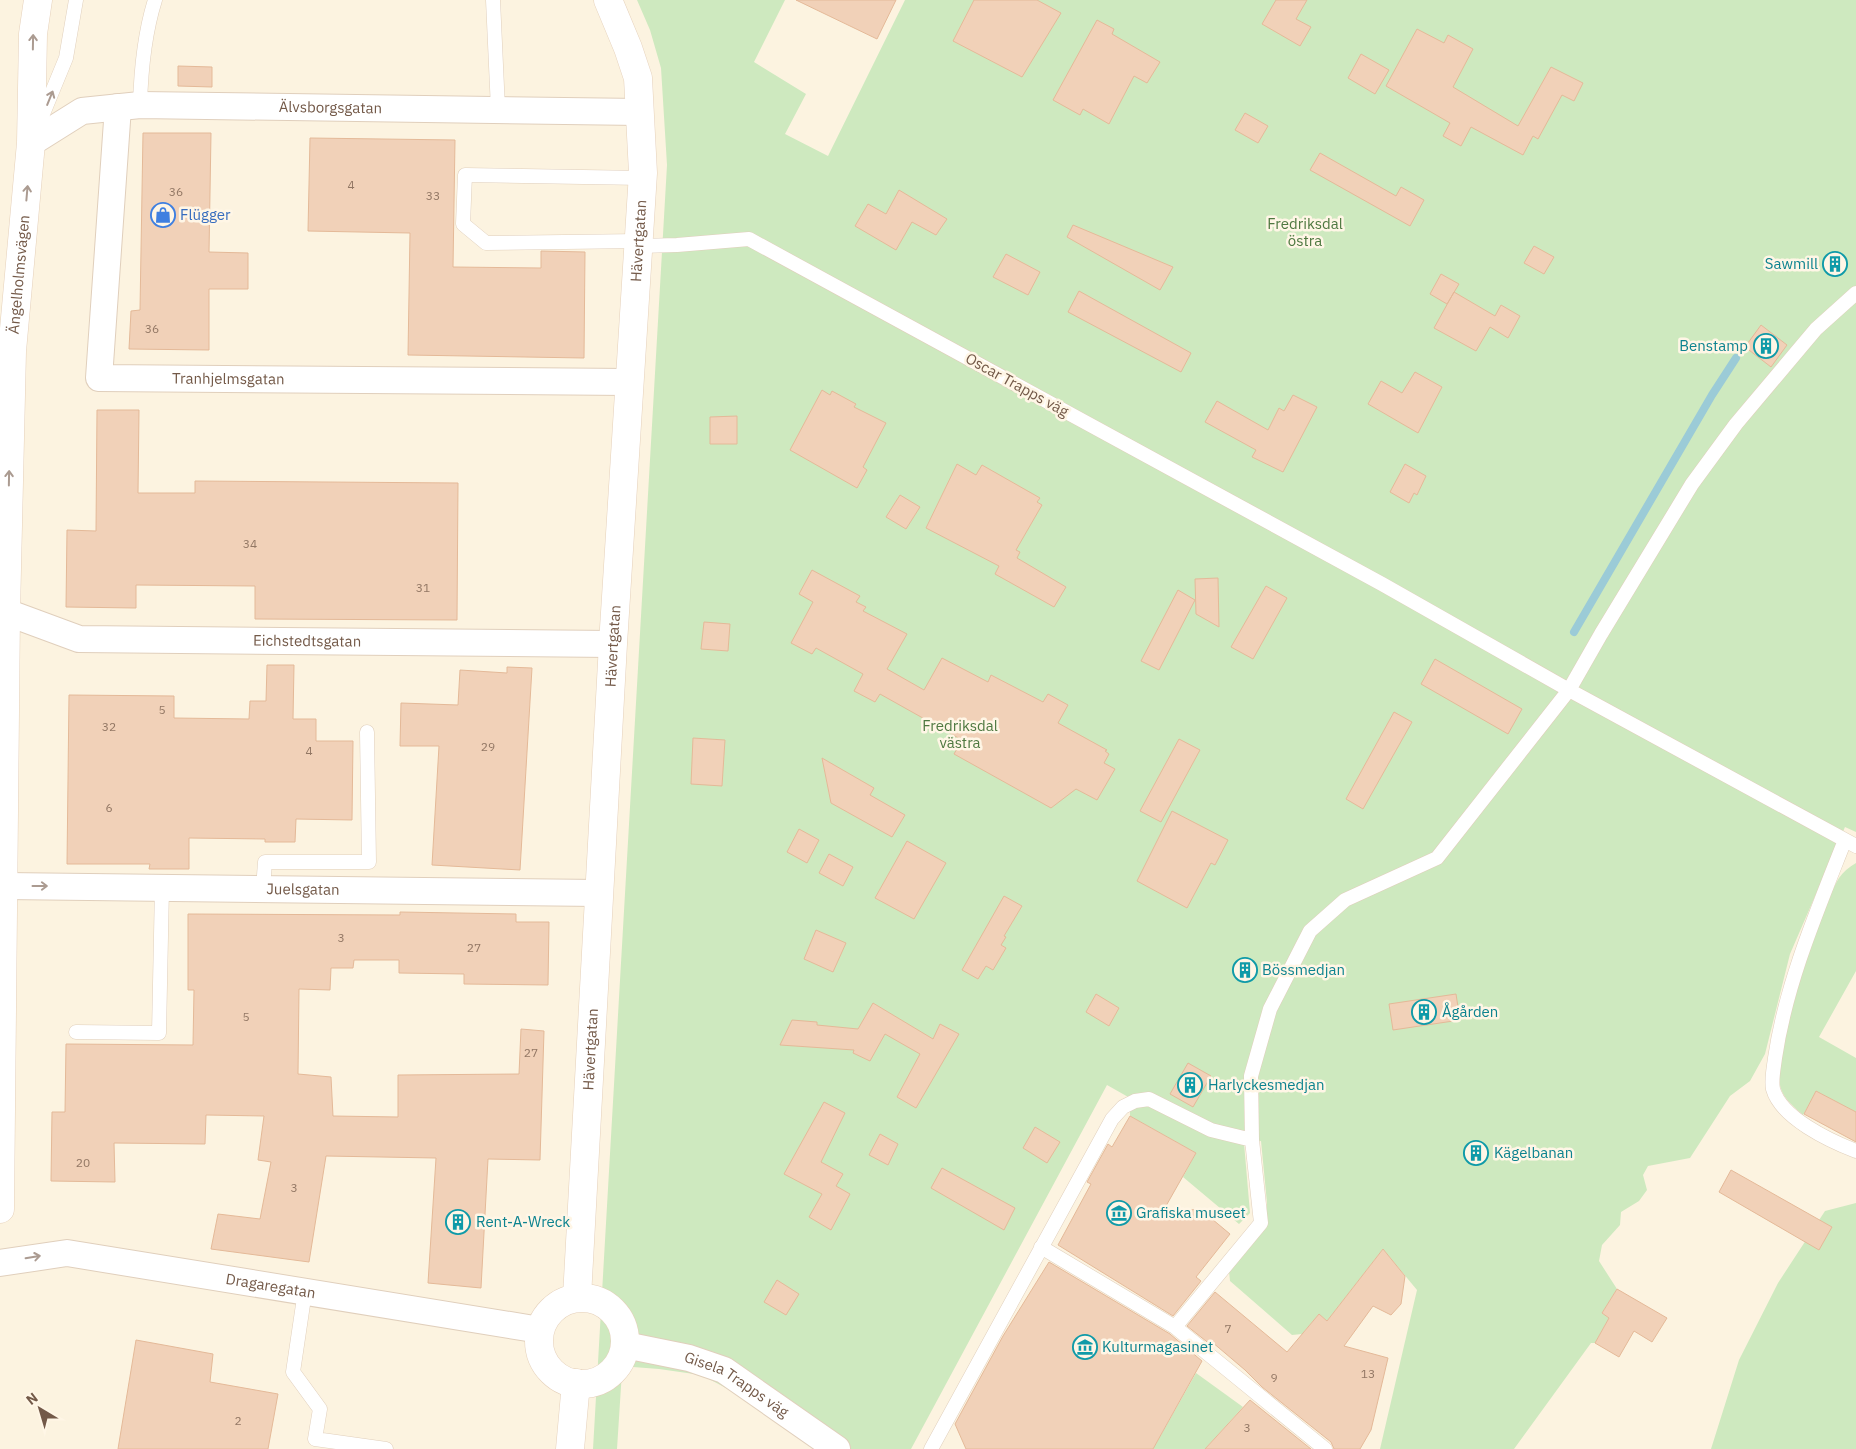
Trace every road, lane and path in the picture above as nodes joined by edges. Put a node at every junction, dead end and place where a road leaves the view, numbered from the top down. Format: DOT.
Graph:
graph roads {
  1 [pos="38,0"];
  2 [pos="76,0"];
  3 [pos="155,0"];
  4 [pos="493,0"];
  5 [pos="608,0"];
  6 [pos="129,106"];
  7 [pos="498,109"];
  8 [pos="640,112"];
  9 [pos="31,143"];
  10 [pos="643,178"];
  11 [pos="639,243"];
  12 [pos="1856,294"];
  13 [pos="629,382"];
  14 [pos="6,612"];
  15 [pos="613,644"];
  16 [pos="1569,690"];
  17 [pos="367,732"];
  18 [pos="1851,843"];
  19 [pos="5,886"];
  20 [pos="162,887"];
  21 [pos="263,889"];
  22 [pos="599,893"];
  23 [pos="76,1032"];
  24 [pos="1252,1140"];
  25 [pos="1856,1151"];
  26 [pos="0,1209"];
  27 [pos="1042,1247"];
  28 [pos="0,1262"];
  29 [pos="305,1292"];
  30 [pos="577,1298"];
  31 [pos="1175,1327"];
  32 [pos="540,1330"];
  33 [pos="626,1345"];
  34 [pos="576,1383"];
  35 [pos="386,1449"];
  36 [pos="570,1449"];
  37 [pos="837,1449"];
  38 [pos="931,1449"];
  39 [pos="1325,1449"];
  9 -- 1 [label="street, Ängelholmsvägen, one-way"];
  9 -- 2 [label="lane, one-way"];
  3 -- 6 [label="lane"];
  4 -- 7 [label="lane"];
  5 -- 8 [label="street, Hävertgatan"];
  6 -- 7 [label="street, Älvsborgsgatan"];
  6 -- 9 [label="street, Älvsborgsgatan"];
  6 -- 13 [label="street, Tranhjelmsgatan"];
  7 -- 8 [label="street, Älvsborgsgatan"];
  8 -- 10 [label="street, Hävertgatan"];
  14 -- 9 [label="street, Ängelholmsvägen, one-way"];
  10 -- 11 [label="street, Hävertgatan"];
  10 -- 11 [label="lane, Oscar Trapps väg"];
  11 -- 13 [label="street, Hävertgatan"];
  11 -- 16 [label="lane, Oscar Trapps väg"];
  12 -- 16 [label="lane"];
  13 -- 15 [label="street, Hävertgatan"];
  14 -- 15 [label="street, Eichstedtsgatan"];
  14 -- 19 [label="street, Ängelholmsvägen"];
  15 -- 22 [label="street, Hävertgatan"];
  16 -- 18 [label="lane, Oscar Trapps väg"];
  16 -- 24 [label="lane"];
  17 -- 21 [label="lane"];
  18 -- 25 [label="lane"];
  19 -- 20 [label="street, Juelsgatan, one-way"];
  19 -- 26 [label="street, Ängelholmsvägen"];
  20 -- 21 [label="street, Juelsgatan"];
  20 -- 23 [label="lane"];
  21 -- 22 [label="street, Juelsgatan"];
  22 -- 30 [label="street, Hävertgatan"];
  24 -- 27 [label="lane"];
  24 -- 31 [label="lane"];
  27 -- 31 [label="lane"];
  27 -- 38 [label="lane"];
  28 -- 29 [label="street, Dragaregatan, one-way"];
  29 -- 32 [label="street, Dragaregatan"];
  29 -- 35 [label="lane"];
  30 -- 32 [label="street"];
  30 -- 33 [label="street"];
  31 -- 39 [label="lane"];
  32 -- 34 [label="street"];
  33 -- 34 [label="street"];
  33 -- 37 [label="street, Gisela Trapps väg"];
  34 -- 36 [label="street"];
}
